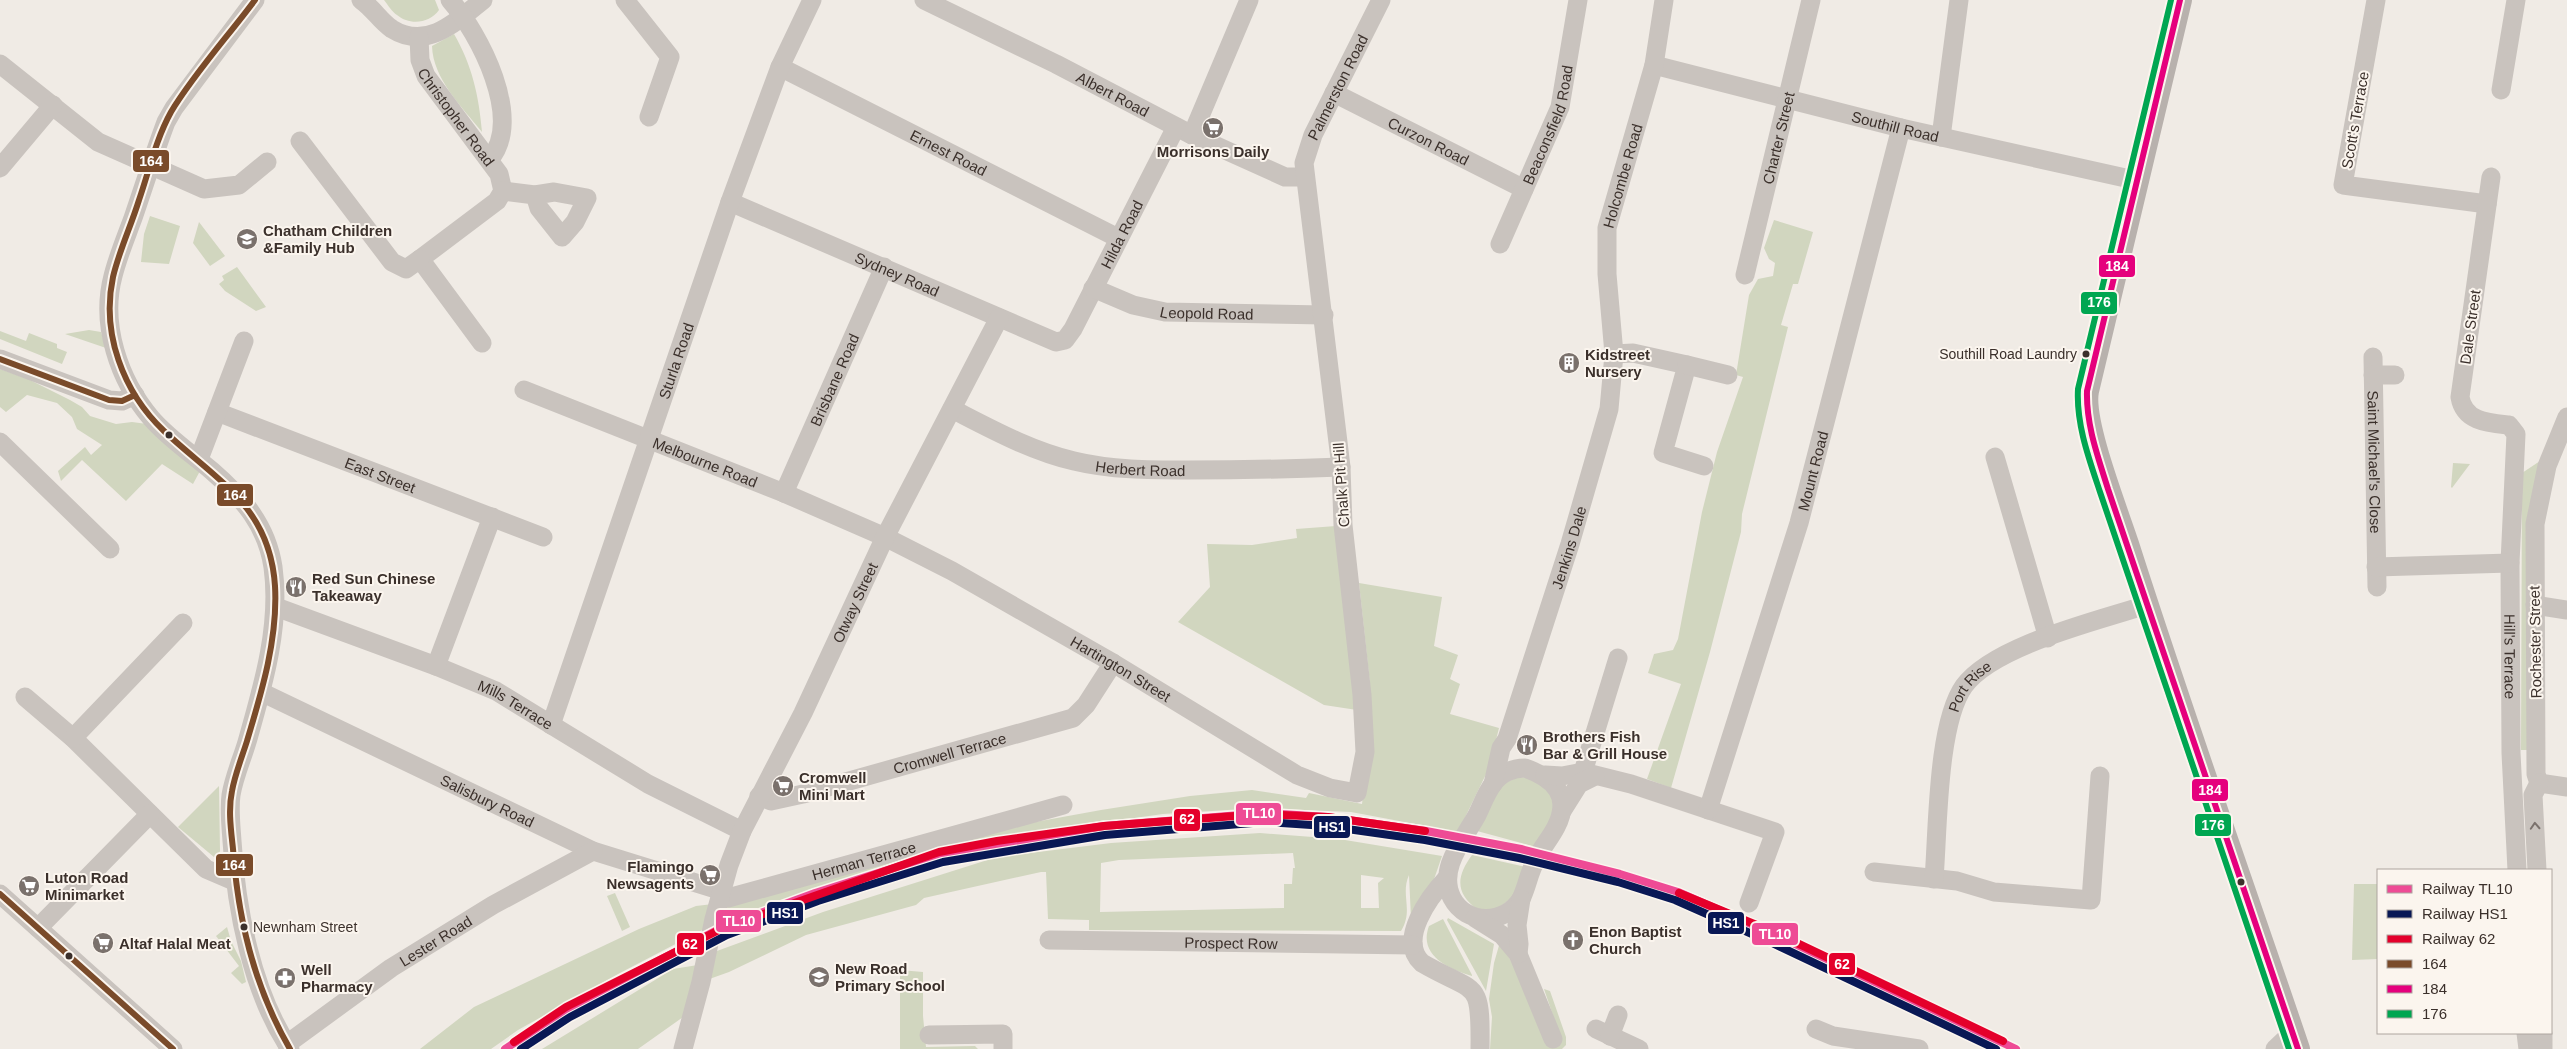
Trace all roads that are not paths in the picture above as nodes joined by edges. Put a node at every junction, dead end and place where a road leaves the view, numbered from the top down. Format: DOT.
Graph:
graph roads {
  1 [pos="255,0"];
  2 [pos="361,0"];
  3 [pos="450,0"];
  4 [pos="483,0"];
  5 [pos="625,0"];
  6 [pos="812,0"];
  7 [pos="924,0"];
  8 [pos="1249,0"];
  9 [pos="1578,0"];
  10 [pos="1664,0"];
  11 [pos="1811,0"];
  12 [pos="1960,0"];
  13 [pos="2180,0"];
  14 [pos="2376,0"];
  15 [pos="2516,0"];
  16 [pos="1378,1"];
  17 [pos="464,16"];
  18 [pos="419,37"];
  19 [pos="0,64"];
  20 [pos="1654,65"];
  21 [pos="780,67"];
  22 [pos="2501,90"];
  23 [pos="1334,92"];
  24 [pos="1787,101"];
  25 [pos="53,104"];
  26 [pos="649,118"];
  27 [pos="1900,128"];
  28 [pos="1184,131"];
  29 [pos="1941,137"];
  30 [pos="300,140"];
  31 [pos="489,160"];
  32 [pos="267,162"];
  33 [pos="150,167"];
  34 [pos="0,168"];
  35 [pos="1305,177"];
  36 [pos="2491,177"];
  37 [pos="2139,181"];
  38 [pos="1524,189"];
  39 [pos="503,191"];
  40 [pos="535,195"];
  41 [pos="730,202"];
  42 [pos="2487,204"];
  43 [pos="1118,238"];
  44 [pos="1500,244"];
  45 [pos="420,259"];
  46 [pos="884,267"];
  47 [pos="1745,275"];
  48 [pos="1093,288"];
  49 [pos="1324,315"];
  50 [pos="999,318"];
  51 [pos="1065,340"];
  52 [pos="244,341"];
  53 [pos="482,343"];
  54 [pos="1614,354"];
  55 [pos="0,359"];
  56 [pos="1687,365"];
  57 [pos="1728,375"];
  58 [pos="2395,375"];
  59 [pos="524,390"];
  60 [pos="135,395"];
  61 [pos="952,409"];
  62 [pos="217,412"];
  63 [pos="2567,417"];
  64 [pos="648,438"];
  65 [pos="0,442"];
  66 [pos="2516,442"];
  67 [pos="1995,457"];
  68 [pos="199,459"];
  69 [pos="1704,466"];
  70 [pos="1341,467"];
  71 [pos="784,493"];
  72 [pos="492,518"];
  73 [pos="543,537"];
  74 [pos="885,537"];
  75 [pos="110,549"];
  76 [pos="2510,563"];
  77 [pos="2376,567"];
  78 [pos="2377,587"];
  79 [pos="2146,604"];
  80 [pos="2535,605"];
  81 [pos="276,607"];
  82 [pos="2567,610"];
  83 [pos="183,623"];
  84 [pos="2048,638"];
  85 [pos="1618,658"];
  86 [pos="1113,663"];
  87 [pos="436,666"];
  88 [pos="261,692"];
  89 [pos="25,697"];
  90 [pos="551,725"];
  91 [pos="73,738"];
  92 [pos="1507,738"];
  93 [pos="1525,768"];
  94 [pos="1589,774"];
  95 [pos="1545,775"];
  96 [pos="2100,776"];
  97 [pos="2539,783"];
  98 [pos="1493,784"];
  99 [pos="2567,787"];
  100 [pos="1357,793"];
  101 [pos="759,796"];
  102 [pos="1063,805"];
  103 [pos="1708,810"];
  104 [pos="1562,811"];
  105 [pos="150,814"];
  106 [pos="742,831"];
  107 [pos="593,851"];
  108 [pos="2517,869"];
  109 [pos="2537,869"];
  110 [pos="1449,871"];
  111 [pos="1874,872"];
  112 [pos="1934,879"];
  113 [pos="234,881"];
  114 [pos="0,894"];
  115 [pos="722,894"];
  116 [pos="1520,899"];
  117 [pos="1749,903"];
  118 [pos="1422,915"];
  119 [pos="1469,915"];
  120 [pos="38,928"];
  121 [pos="1049,940"];
  122 [pos="1413,945"];
  123 [pos="1518,954"];
  124 [pos="1618,1015"];
  125 [pos="1816,1028"];
  126 [pos="2526,1034"];
  127 [pos="2543,1034"];
  128 [pos="929,1035"];
  129 [pos="1553,1039"];
  130 [pos="2295,1041"];
  131 [pos="288,1047"];
  132 [pos="173,1049"];
  133 [pos="683,1049"];
  134 [pos="1003,1049"];
  135 [pos="1480,1049"];
  136 [pos="1639,1049"];
  137 [pos="1919,1049"];
  138 [pos="2275,1049"];
  139 [pos="2528,1049"];
  140 [pos="2543,1049"];
  1 -- 33 [label="street"];
  2 -- 18 [label="street"];
  3 -- 17 [label="street"];
  4 -- 17 [label="street"];
  5 -- 26 [label="street"];
  6 -- 21 [label="street, Sturla Road"];
  7 -- 28 [label="street, Albert Road"];
  8 -- 28 [label="street, Hilda Road"];
  9 -- 38 [label="street, Beaconsfield Road"];
  10 -- 20 [label="street, Holcombe Road"];
  11 -- 24 [label="street, Charter Street"];
  12 -- 29 [label="street"];
  13 -- 37 [label="main road"];
  14 -- 42 [label="street, Scott's Terrace"];
  15 -- 22 [label="street"];
  16 -- 23 [label="street, Palmerston Road"];
  17 -- 18 [label="street"];
  17 -- 31 [label="street"];
  18 -- 31 [label="street, Christopher Road"];
  19 -- 25 [label="street"];
  20 -- 24 [label="street, Southill Road"];
  20 -- 54 [label="street, Holcombe Road"];
  21 -- 41 [label="street, Sturla Road"];
  21 -- 43 [label="street, Ernest Road"];
  23 -- 35 [label="street, Palmerston Road"];
  23 -- 38 [label="street, Curzon Road"];
  24 -- 27 [label="street, Southill Road"];
  24 -- 47 [label="street, Charter Street"];
  25 -- 33 [label="street"];
  25 -- 34 [label="street"];
  27 -- 29 [label="street, Southill Road"];
  27 -- 103 [label="street, Mount Road"];
  28 -- 35 [label="street, Albert Road"];
  28 -- 43 [label="street, Hilda Road"];
  29 -- 37 [label="street, Southill Road"];
  30 -- 45 [label="street"];
  31 -- 39 [label="street, Christopher Road"];
  32 -- 33 [label="street"];
  33 -- 60 [label="street"];
  35 -- 49 [label="street, Chalk Pit Hill"];
  36 -- 42 [label="street, Dale Street"];
  37 -- 79 [label="main road"];
  38 -- 44 [label="street, Beaconsfield Road"];
  39 -- 40 [label="street"];
  39 -- 45 [label="street"];
  41 -- 46 [label="street, Sydney Road"];
  41 -- 64 [label="street, Sturla Road"];
  42 -- 66 [label="street, Dale Street"];
  43 -- 48 [label="street, Hilda Road"];
  45 -- 53 [label="street"];
  46 -- 50 [label="street, Sydney Road"];
  46 -- 71 [label="street, Brisbane Road"];
  48 -- 49 [label="street, Leopold Road"];
  48 -- 51 [label="street, Hilda Road"];
  49 -- 70 [label="street, Chalk Pit Hill"];
  50 -- 51 [label="street, Sydney Road"];
  50 -- 61 [label="street, Otway Street"];
  52 -- 62 [label="street"];
  54 -- 56 [label="street"];
  54 -- 92 [label="street, Jenkins Dale"];
  55 -- 60 [label="street"];
  56 -- 57 [label="street"];
  56 -- 69 [label="street"];
  58 -- 77 [label="street, Saint Michael's Close"];
  59 -- 64 [label="street, Melbourne Road"];
  60 -- 68 [label="street"];
  61 -- 70 [label="street, Herbert Road"];
  61 -- 74 [label="street, Otway Street"];
  62 -- 68 [label="street"];
  62 -- 72 [label="street, East Street"];
  63 -- 80 [label="street, Rochester Street"];
  64 -- 71 [label="street, Melbourne Road"];
  64 -- 90 [label="street, Sturla Road"];
  65 -- 75 [label="street"];
  66 -- 76 [label="street, Hill's Terrace"];
  67 -- 84 [label="street"];
  68 -- 81 [label="street"];
  70 -- 100 [label="street, Chalk Pit Hill"];
  71 -- 74 [label="street, Melbourne Road"];
  72 -- 73 [label="street, East Street"];
  72 -- 87 [label="street"];
  74 -- 86 [label="street, Hartington Street"];
  74 -- 101 [label="street, Otway Street"];
  76 -- 77 [label="street"];
  76 -- 108 [label="street, Hill's Terrace"];
  77 -- 78 [label="street, Saint Michael's Close"];
  79 -- 84 [label="street, Port Rise"];
  79 -- 130 [label="main road"];
  80 -- 82 [label="street"];
  80 -- 97 [label="street, Rochester Street"];
  81 -- 87 [label="street, Mills Terrace"];
  81 -- 88 [label="street"];
  83 -- 91 [label="street"];
  84 -- 112 [label="street, Port Rise"];
  85 -- 94 [label="street"];
  86 -- 100 [label="street, Hartington Street"];
  86 -- 101 [label="street, Cromwell Terrace"];
  87 -- 90 [label="street, Mills Terrace"];
  88 -- 107 [label="street, Salisbury Road"];
  88 -- 113 [label="street"];
  89 -- 91 [label="street"];
  90 -- 106 [label="street, Mills Terrace"];
  91 -- 105 [label="street"];
  92 -- 93 [label="street"];
  92 -- 98 [label="street, Jenkins Dale"];
  93 -- 95 [label="street"];
  93 -- 98 [label="street"];
  94 -- 95 [label="street"];
  94 -- 103 [label="street"];
  94 -- 104 [label="street"];
  95 -- 104 [label="street"];
  96 -- 112 [label="street"];
  97 -- 99 [label="street"];
  109 -- 97 [label="street, Rochester Street, one-way"];
  98 -- 110 [label="street"];
  101 -- 106 [label="street, Otway Street"];
  102 -- 115 [label="street, Herman Terrace"];
  103 -- 117 [label="street"];
  104 -- 116 [label="street"];
  105 -- 113 [label="street"];
  105 -- 120 [label="street"];
  106 -- 115 [label="street, Otway Street"];
  107 -- 115 [label="street, Salisbury Road"];
  107 -- 131 [label="street, Lester Road"];
  110 -- 118 [label="street"];
  110 -- 119 [label="street"];
  111 -- 112 [label="street"];
  113 -- 131 [label="street"];
  114 -- 120 [label="street"];
  115 -- 133 [label="street, Otway Street"];
  116 -- 119 [label="street"];
  116 -- 123 [label="street"];
  118 -- 119 [label="street"];
  118 -- 122 [label="street"];
  119 -- 123 [label="street"];
  120 -- 132 [label="street"];
  121 -- 122 [label="street, Prospect Row"];
  122 -- 135 [label="street"];
  123 -- 129 [label="street"];
  124 -- 136 [label="street"];
  125 -- 137 [label="street"];
  126 -- 139 [label="street"];
  127 -- 140 [label="street"];
  128 -- 134 [label="street"];
  130 -- 138 [label="street"];
}
